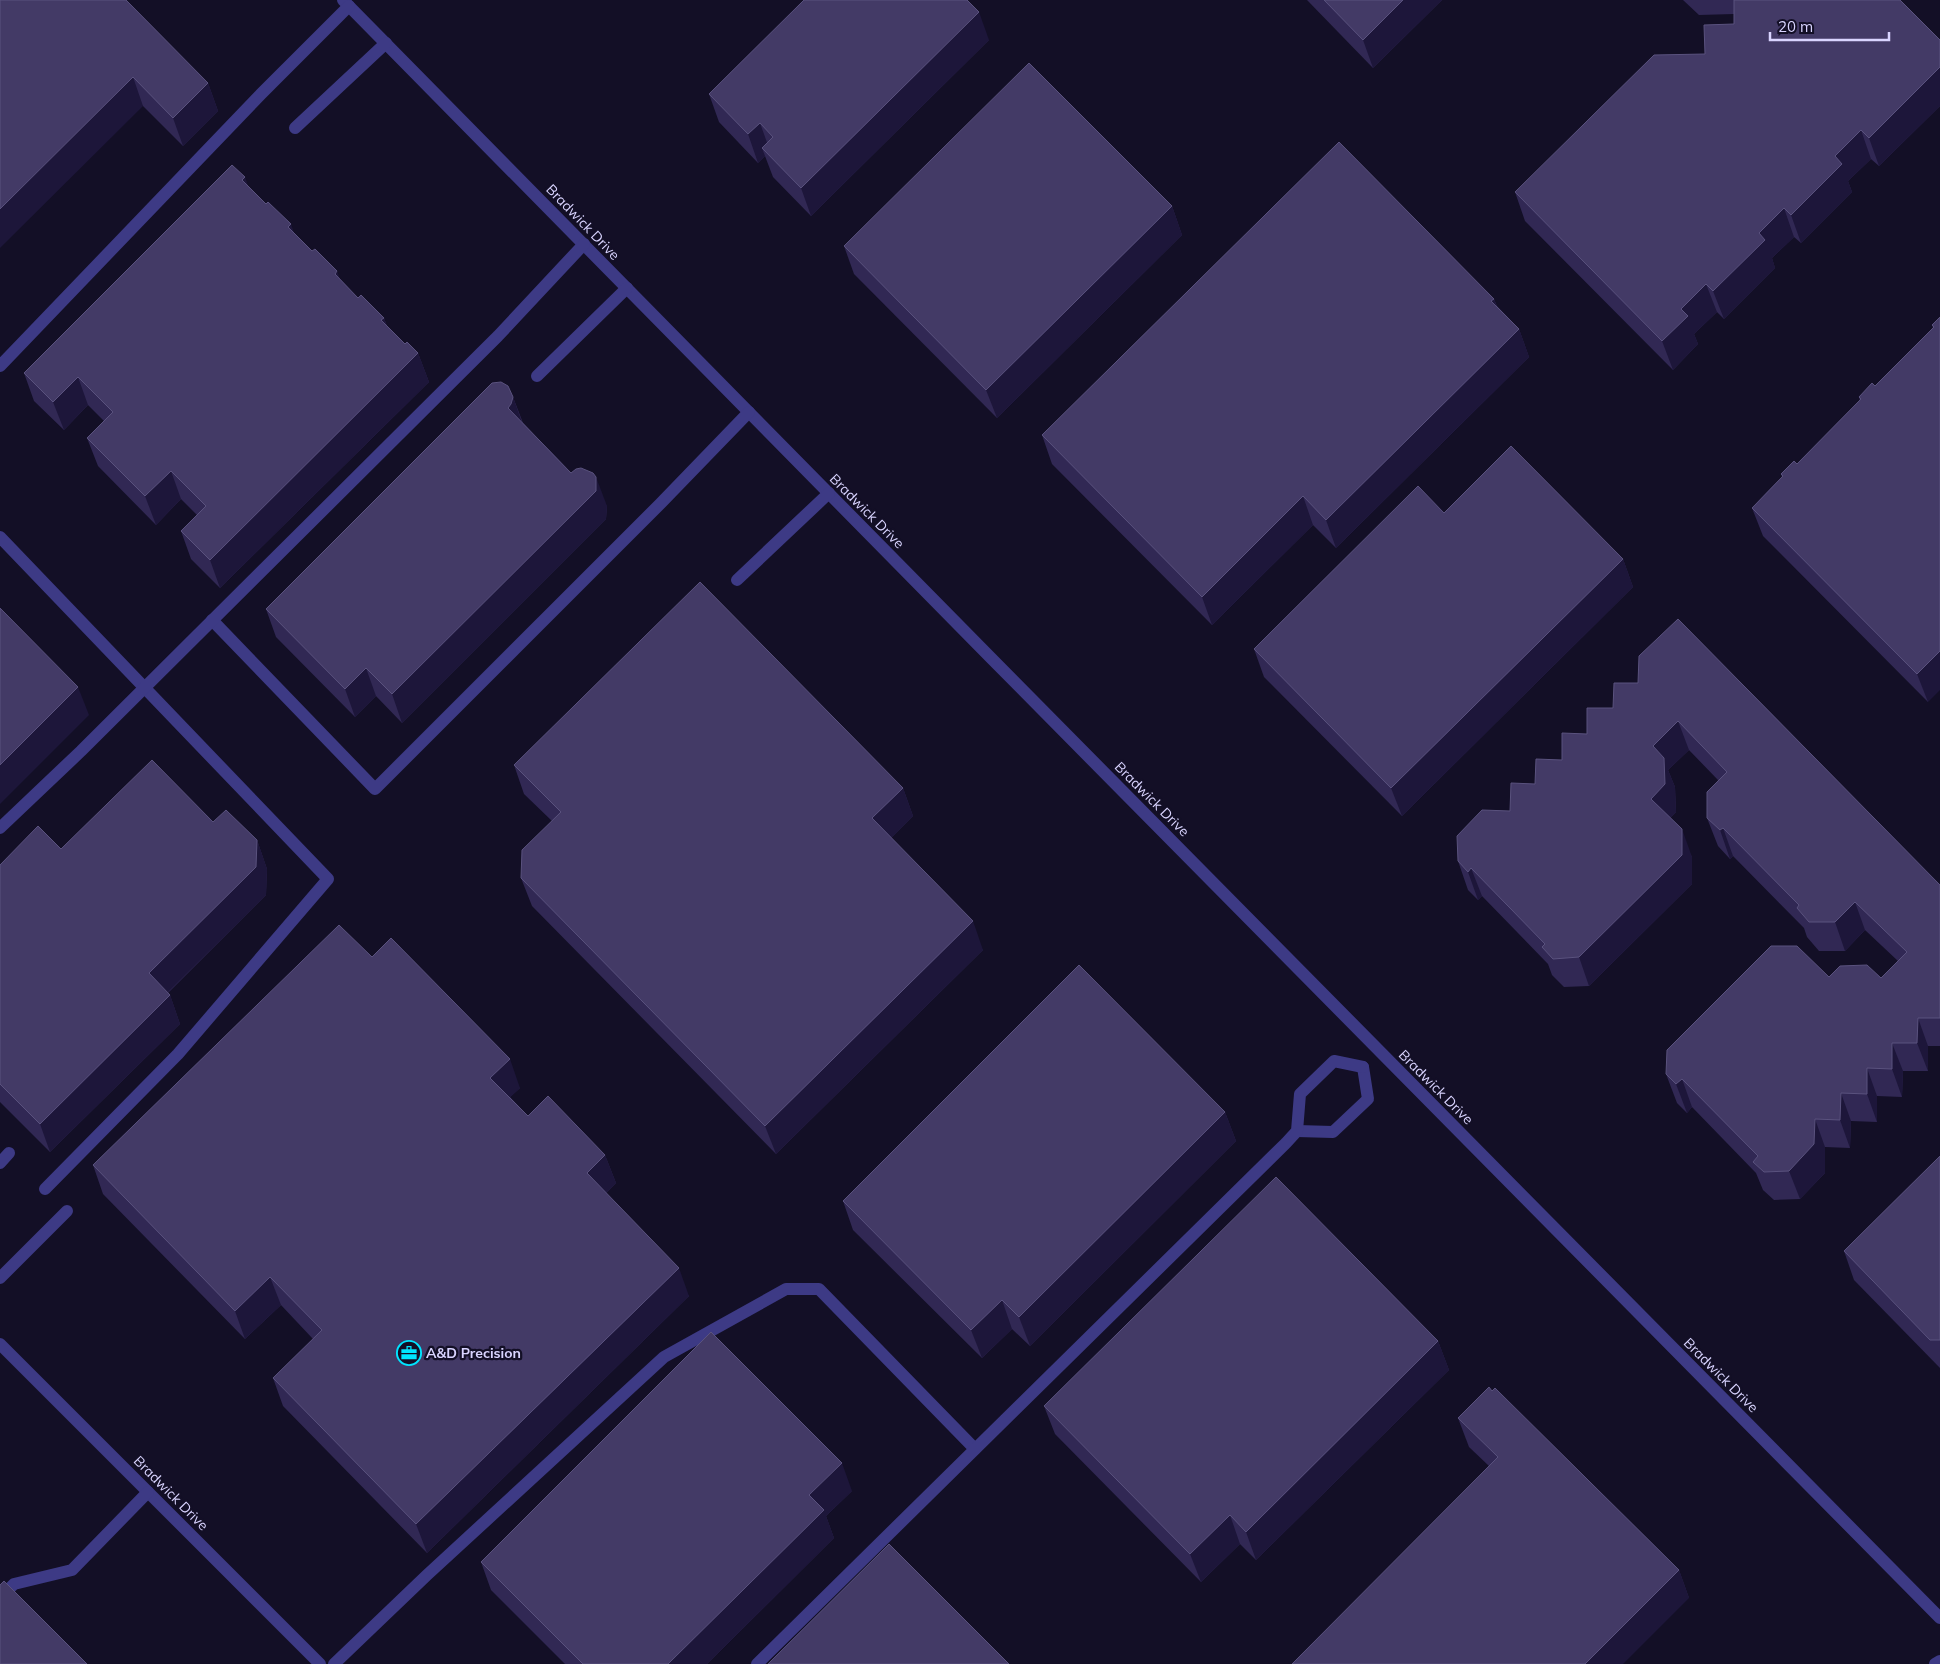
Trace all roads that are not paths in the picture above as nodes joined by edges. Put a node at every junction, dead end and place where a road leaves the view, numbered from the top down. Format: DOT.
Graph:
graph roads {
  1 [pos="346,3"];
  2 [pos="386,43"];
  3 [pos="295,128"];
  4 [pos="584,244"];
  5 [pos="627,288"];
  6 [pos="0,366"];
  7 [pos="537,376"];
  8 [pos="749,412"];
  9 [pos="828,493"];
  10 [pos="0,538"];
  11 [pos="737,580"];
  12 [pos="212,620"];
  13 [pos="144,688"];
  14 [pos="0,828"];
  15 [pos="1379,1050"];
  16 [pos="1363,1067"];
  17 [pos="1297,1132"];
  18 [pos="9,1153"];
  19 [pos="0,1163"];
  20 [pos="45,1189"];
  21 [pos="67,1212"];
  22 [pos="0,1278"];
  23 [pos="0,1344"];
  24 [pos="975,1449"];
  25 [pos="148,1492"];
  26 [pos="0,1598"];
  27 [pos="1940,1618"];
  28 [pos="1940,1661"];
  29 [pos="320,1664"];
  30 [pos="334,1664"];
  31 [pos="757,1664"];
  32 [pos="1935,1664"];
  1 -- 2 [label="street, Bradwick Drive"];
  1 -- 6 [label="street"];
  2 -- 3 [label="street"];
  2 -- 4 [label="street, Bradwick Drive"];
  4 -- 5 [label="street, Bradwick Drive"];
  4 -- 12 [label="street"];
  5 -- 7 [label="street"];
  5 -- 8 [label="street, Bradwick Drive"];
  8 -- 9 [label="street, Bradwick Drive"];
  8 -- 12 [label="street"];
  9 -- 11 [label="street"];
  9 -- 15 [label="street, Bradwick Drive"];
  10 -- 13 [label="street"];
  12 -- 13 [label="street"];
  13 -- 14 [label="street"];
  13 -- 20 [label="street"];
  15 -- 16 [label="street"];
  15 -- 27 [label="street, Bradwick Drive"];
  16 -- 17 [label="street"];
  16 -- 17 [label="street"];
  17 -- 24 [label="street"];
  18 -- 19 [label="street"];
  21 -- 22 [label="street"];
  23 -- 25 [label="street, Bradwick Drive"];
  24 -- 30 [label="street"];
  24 -- 31 [label="street"];
  25 -- 26 [label="street"];
  25 -- 29 [label="street, Bradwick Drive"];
  28 -- 32 [label="street"];
}
